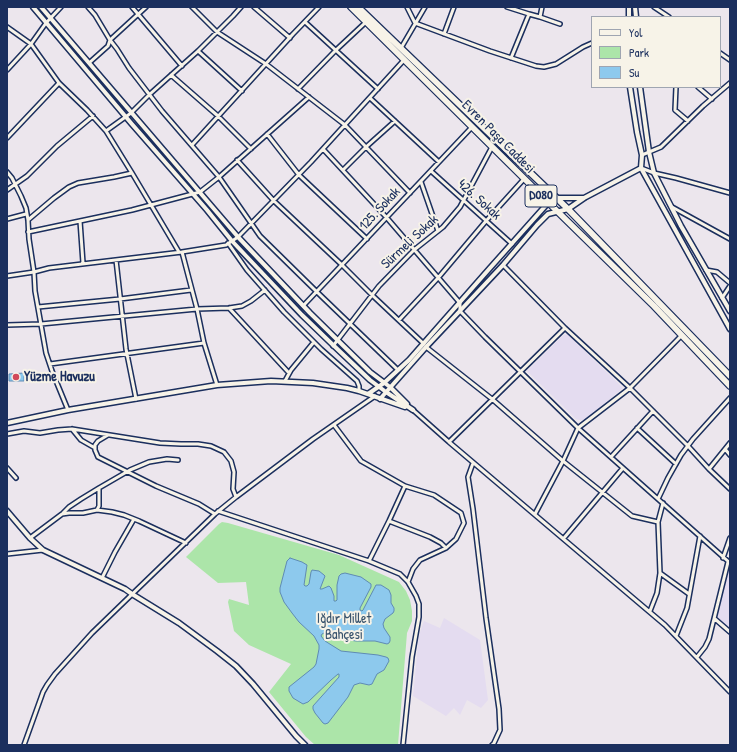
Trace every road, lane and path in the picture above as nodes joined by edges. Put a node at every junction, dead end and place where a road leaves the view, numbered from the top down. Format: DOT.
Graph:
graph roads {
  1 [pos="33,7"];
  2 [pos="41,7"];
  3 [pos="61,7"];
  4 [pos="88,7"];
  5 [pos="132,7"];
  6 [pos="146,7"];
  7 [pos="192,7"];
  8 [pos="241,7"];
  9 [pos="254,7"];
  10 [pos="319,7"];
  11 [pos="350,7"];
  12 [pos="358,7"];
  13 [pos="407,7"];
  14 [pos="425,7"];
  15 [pos="454,7"];
  16 [pos="507,7"];
  17 [pos="542,7"];
  18 [pos="654,7"];
  19 [pos="138,14"];
  20 [pos="529,14"];
  21 [pos="668,16"];
  22 [pos="540,17"];
  23 [pos="51,19"];
  24 [pos="305,22"];
  25 [pos="366,22"];
  26 [pos="46,23"];
  27 [pos="415,23"];
  28 [pos="560,24"];
  29 [pos="7,27"];
  30 [pos="217,32"];
  31 [pos="444,34"];
  32 [pos="290,38"];
  33 [pos="110,40"];
  34 [pos="591,43"];
  35 [pos="31,44"];
  36 [pos="401,48"];
  37 [pos="336,50"];
  38 [pos="198,51"];
  39 [pos="721,54"];
  40 [pos="511,58"];
  41 [pos="404,60"];
  42 [pos="730,60"];
  43 [pos="89,63"];
  44 [pos="266,64"];
  45 [pos="182,66"];
  46 [pos="7,70"];
  47 [pos="171,75"];
  48 [pos="59,83"];
  49 [pos="730,83"];
  50 [pos="630,88"];
  51 [pos="640,88"];
  52 [pos="676,88"];
  53 [pos="699,88"];
  54 [pos="298,89"];
  55 [pos="378,89"];
  56 [pos="242,91"];
  57 [pos="150,94"];
  58 [pos="309,97"];
  59 [pos="370,98"];
  60 [pos="712,99"];
  61 [pos="131,113"];
  62 [pos="93,116"];
  63 [pos="126,116"];
  64 [pos="218,116"];
  65 [pos="395,121"];
  66 [pos="688,121"];
  67 [pos="345,125"];
  68 [pos="472,127"];
  69 [pos="106,131"];
  70 [pos="267,134"];
  71 [pos="7,138"];
  72 [pos="192,145"];
  73 [pos="366,147"];
  74 [pos="492,147"];
  75 [pos="251,148"];
  76 [pos="324,149"];
  77 [pos="649,152"];
  78 [pos="642,155"];
  79 [pos="238,160"];
  80 [pos="439,162"];
  81 [pos="641,168"];
  82 [pos="343,170"];
  83 [pos="431,171"];
  84 [pos="7,172"];
  85 [pos="132,173"];
  86 [pos="654,173"];
  87 [pos="299,175"];
  88 [pos="219,177"];
  89 [pos="524,179"];
  90 [pos="421,182"];
  91 [pos="15,185"];
  92 [pos="7,190"];
  93 [pos="200,192"];
  94 [pos="730,193"];
  95 [pos="194,194"];
  96 [pos="410,194"];
  97 [pos="556,198"];
  98 [pos="584,198"];
  99 [pos="274,200"];
  100 [pos="463,201"];
  101 [pos="548,203"];
  102 [pos="152,205"];
  103 [pos="672,208"];
  104 [pos="568,209"];
  105 [pos="557,211"];
  106 [pos="26,214"];
  107 [pos="387,218"];
  108 [pos="7,219"];
  109 [pos="28,220"];
  110 [pos="80,221"];
  111 [pos="486,221"];
  112 [pos="251,223"];
  113 [pos="438,231"];
  114 [pos="28,232"];
  115 [pos="238,237"];
  116 [pos="367,239"];
  117 [pos="730,239"];
  118 [pos="230,242"];
  119 [pos="512,244"];
  120 [pos="414,250"];
  121 [pos="180,252"];
  122 [pos="116,260"];
  123 [pos="83,264"];
  124 [pos="342,265"];
  125 [pos="503,265"];
  126 [pos="706,270"];
  127 [pos="34,272"];
  128 [pos="7,276"];
  129 [pos="438,278"];
  130 [pos="730,283"];
  131 [pos="730,286"];
  132 [pos="191,290"];
  133 [pos="265,290"];
  134 [pos="317,292"];
  135 [pos="372,295"];
  136 [pos="722,298"];
  137 [pos="120,299"];
  138 [pos="460,304"];
  139 [pos="303,306"];
  140 [pos="38,307"];
  141 [pos="228,308"];
  142 [pos="197,309"];
  143 [pos="460,311"];
  144 [pos="730,311"];
  145 [pos="122,316"];
  146 [pos="399,320"];
  147 [pos="350,323"];
  148 [pos="41,324"];
  149 [pos="7,325"];
  150 [pos="566,328"];
  151 [pos="730,329"];
  152 [pos="682,335"];
  153 [pos="338,341"];
  154 [pos="314,342"];
  155 [pos="204,343"];
  156 [pos="425,345"];
  157 [pos="333,346"];
  158 [pos="127,354"];
  159 [pos="50,364"];
  160 [pos="398,370"];
  161 [pos="520,372"];
  162 [pos="289,373"];
  163 [pos="730,376"];
  164 [pos="285,381"];
  165 [pos="384,383"];
  166 [pos="217,385"];
  167 [pos="730,386"];
  168 [pos="379,387"];
  169 [pos="390,387"];
  170 [pos="630,388"];
  171 [pos="359,391"];
  172 [pos="386,392"];
  173 [pos="368,394"];
  174 [pos="375,396"];
  175 [pos="380,398"];
  176 [pos="730,398"];
  177 [pos="492,399"];
  178 [pos="136,400"];
  179 [pos="68,410"];
  180 [pos="413,410"];
  181 [pos="653,411"];
  182 [pos="7,423"];
  183 [pos="334,425"];
  184 [pos="578,428"];
  185 [pos="637,428"];
  186 [pos="72,429"];
  187 [pos="7,434"];
  188 [pos="109,434"];
  189 [pos="449,442"];
  190 [pos="730,443"];
  191 [pos="688,446"];
  192 [pos="95,448"];
  193 [pos="725,449"];
  194 [pos="730,454"];
  195 [pos="611,457"];
  196 [pos="178,460"];
  197 [pos="563,461"];
  198 [pos="473,463"];
  199 [pos="676,464"];
  200 [pos="7,468"];
  201 [pos="623,468"];
  202 [pos="709,469"];
  203 [pos="127,472"];
  204 [pos="16,478"];
  205 [pos="405,486"];
  206 [pos="99,488"];
  207 [pos="730,489"];
  208 [pos="602,492"];
  209 [pos="236,497"];
  210 [pos="658,499"];
  211 [pos="663,502"];
  212 [pos="97,510"];
  213 [pos="7,511"];
  214 [pos="217,513"];
  215 [pos="62,514"];
  216 [pos="535,514"];
  217 [pos="134,519"];
  218 [pos="389,521"];
  219 [pos="658,522"];
  220 [pos="700,536"];
  221 [pos="30,538"];
  222 [pos="564,538"];
  223 [pos="730,538"];
  224 [pos="186,543"];
  225 [pos="446,548"];
  226 [pos="43,550"];
  227 [pos="7,554"];
  228 [pos="723,558"];
  229 [pos="368,561"];
  230 [pos="729,563"];
  231 [pos="660,573"];
  232 [pos="102,578"];
  233 [pos="408,582"];
  234 [pos="132,594"];
  235 [pos="689,594"];
  236 [pos="650,612"];
  237 [pos="715,619"];
  238 [pos="730,632"];
  239 [pos="676,636"];
  240 [pos="697,658"];
  241 [pos="730,692"];
  242 [pos="24,745"];
  243 [pos="305,745"];
  244 [pos="403,745"];
  245 [pos="492,745"];
  1 -- 26 [label="street"];
  2 -- 23 [label="street"];
  3 -- 23 [label="street"];
  4 -- 33 [label="street"];
  5 -- 19 [label="street"];
  6 -- 19 [label="street"];
  7 -- 30 [label="street"];
  8 -- 30 [label="street"];
  9 -- 32 [label="street"];
  10 -- 24 [label="street"];
  11 -- 25 [label="highway, Evren Paşa Caddesi / D080"];
  12 -- 36 [label="highway, Evren Paşa Caddesi / D080"];
  13 -- 27 [label="street"];
  14 -- 27 [label="street"];
  15 -- 31 [label="street"];
  16 -- 20 [label="street"];
  17 -- 22 [label="street"];
  18 -- 21 [label="street"];
  19 -- 33 [label="street"];
  19 -- 45 [label="street"];
  20 -- 22 [label="street"];
  20 -- 40 [label="street"];
  22 -- 28 [label="street"];
  23 -- 26 [label="street"];
  23 -- 43 [label="street"];
  24 -- 32 [label="street"];
  24 -- 37 [label="street"];
  25 -- 37 [label="street"];
  25 -- 41 [label="highway, Evren Paşa Caddesi / D080"];
  26 -- 35 [label="street"];
  26 -- 63 [label="street"];
  27 -- 31 [label="street"];
  27 -- 36 [label="street"];
  29 -- 35 [label="street"];
  30 -- 38 [label="street"];
  30 -- 44 [label="street"];
  31 -- 40 [label="street"];
  32 -- 44 [label="street"];
  33 -- 43 [label="street"];
  33 -- 57 [label="street"];
  34 -- 40 [label="street"];
  35 -- 46 [label="street"];
  35 -- 48 [label="street"];
  36 -- 97 [label="highway, Evren Paşa Caddesi / D080"];
  37 -- 54 [label="street"];
  37 -- 55 [label="street"];
  38 -- 45 [label="street"];
  38 -- 56 [label="street"];
  39 -- 42 [label="street"];
  41 -- 55 [label="street"];
  41 -- 68 [label="highway, Evren Paşa Caddesi / D080"];
  43 -- 61 [label="street"];
  44 -- 54 [label="street"];
  44 -- 56 [label="street"];
  45 -- 47 [label="street"];
  47 -- 57 [label="street"];
  47 -- 64 [label="street"];
  48 -- 62 [label="street"];
  48 -- 71 [label="street"];
  49 -- 60 [label="street"];
  50 -- 78 [label="street"];
  51 -- 77 [label="street"];
  52 -- 66 [label="street"];
  53 -- 60 [label="street"];
  54 -- 58 [label="street"];
  55 -- 59 [label="street"];
  56 -- 64 [label="street"];
  57 -- 61 [label="street"];
  57 -- 72 [label="street"];
  58 -- 67 [label="street"];
  58 -- 70 [label="street"];
  59 -- 65 [label="street"];
  59 -- 67 [label="street"];
  60 -- 66 [label="street"];
  61 -- 63 [label="street"];
  61 -- 93 [label="street"];
  62 -- 69 [label="street"];
  62 -- 91 [label="street"];
  63 -- 69 [label="street"];
  63 -- 95 [label="street"];
  64 -- 72 [label="street"];
  64 -- 75 [label="street"];
  65 -- 73 [label="street"];
  65 -- 80 [label="street"];
  66 -- 77 [label="street"];
  67 -- 73 [label="street"];
  67 -- 76 [label="street"];
  68 -- 74 [label="highway, Evren Paşa Caddesi / D080"];
  68 -- 80 [label="street, 125. Sokak"];
  69 -- 85 [label="street"];
  70 -- 75 [label="street"];
  70 -- 87 [label="street"];
  72 -- 88 [label="street"];
  73 -- 82 [label="street"];
  73 -- 96 [label="street"];
  74 -- 89 [label="highway, Evren Paşa Caddesi / D080"];
  74 -- 100 [label="street, Sürmeli Sokak"];
  75 -- 79 [label="street"];
  76 -- 82 [label="street"];
  76 -- 87 [label="street"];
  77 -- 78 [label="street"];
  77 -- 86 [label="street"];
  78 -- 81 [label="street"];
  79 -- 88 [label="street"];
  79 -- 99 [label="street"];
  80 -- 83 [label="street, 125. Sokak"];
  81 -- 86 [label="street"];
  81 -- 98 [label="street"];
  81 -- 151 [label="street"];
  82 -- 107 [label="street"];
  83 -- 90 [label="street, 125. Sokak"];
  83 -- 100 [label="street, 426. Sokak"];
  84 -- 91 [label="street"];
  85 -- 102 [label="street"];
  85 -- 109 [label="street"];
  86 -- 94 [label="street"];
  86 -- 103 [label="street"];
  87 -- 99 [label="street"];
  87 -- 116 [label="street"];
  88 -- 93 [label="street"];
  88 -- 112 [label="street"];
  89 -- 101 [label="highway, Evren Paşa Caddesi / D080"];
  89 -- 111 [label="street"];
  90 -- 96 [label="street, 125. Sokak"];
  90 -- 113 [label="street"];
  91 -- 92 [label="street"];
  91 -- 106 [label="street"];
  93 -- 95 [label="street"];
  93 -- 115 [label="street"];
  95 -- 102 [label="street"];
  95 -- 118 [label="street"];
  96 -- 107 [label="street, 125. Sokak"];
  97 -- 98 [label="street"];
  97 -- 101 [label="street"];
  97 -- 104 [label="highway, Evren Paşa Caddesi / D080"];
  98 -- 104 [label="street"];
  99 -- 112 [label="street"];
  99 -- 124 [label="street"];
  100 -- 111 [label="street, 426. Sokak"];
  100 -- 113 [label="street, Sürmeli Sokak"];
  101 -- 105 [label="highway, Evren Paşa Caddesi / D080"];
  101 -- 119 [label="street"];
  102 -- 110 [label="street"];
  102 -- 121 [label="street"];
  103 -- 117 [label="street"];
  103 -- 126 [label="street"];
  104 -- 105 [label="street"];
  104 -- 163 [label="highway, Evren Paşa Caddesi / D080"];
  105 -- 125 [label="street"];
  105 -- 152 [label="highway, Evren Paşa Caddesi / D080"];
  106 -- 108 [label="street"];
  106 -- 109 [label="street"];
  107 -- 116 [label="street, 125. Sokak"];
  107 -- 120 [label="street"];
  109 -- 114 [label="street"];
  110 -- 114 [label="street"];
  110 -- 123 [label="street"];
  111 -- 119 [label="street, 426. Sokak"];
  111 -- 129 [label="street"];
  112 -- 115 [label="street"];
  112 -- 134 [label="street"];
  113 -- 120 [label="street, Sürmeli Sokak"];
  114 -- 127 [label="street"];
  115 -- 118 [label="street"];
  115 -- 139 [label="street"];
  116 -- 124 [label="street, 125. Sokak"];
  118 -- 121 [label="street"];
  118 -- 133 [label="street"];
  118 -- 157 [label="street"];
  119 -- 138 [label="street"];
  120 -- 129 [label="street"];
  120 -- 135 [label="street, Sürmeli Sokak"];
  121 -- 122 [label="street"];
  121 -- 132 [label="street"];
  122 -- 123 [label="street"];
  122 -- 137 [label="street"];
  123 -- 127 [label="street"];
  124 -- 134 [label="street, 125. Sokak"];
  124 -- 135 [label="street"];
  125 -- 143 [label="street"];
  125 -- 150 [label="street"];
  126 -- 130 [label="street"];
  126 -- 136 [label="street"];
  127 -- 128 [label="street"];
  127 -- 140 [label="street"];
  129 -- 138 [label="street"];
  129 -- 146 [label="street"];
  131 -- 136 [label="street"];
  132 -- 137 [label="street"];
  132 -- 142 [label="street"];
  133 -- 141 [label="street"];
  133 -- 154 [label="street"];
  134 -- 139 [label="street, 125. Sokak"];
  134 -- 147 [label="street"];
  135 -- 146 [label="street"];
  135 -- 147 [label="street, Sürmeli Sokak"];
  136 -- 144 [label="street"];
  137 -- 140 [label="street"];
  137 -- 145 [label="street"];
  138 -- 143 [label="street"];
  138 -- 156 [label="street"];
  139 -- 153 [label="street"];
  140 -- 148 [label="street"];
  141 -- 142 [label="street"];
  141 -- 162 [label="street"];
  142 -- 145 [label="street"];
  142 -- 155 [label="street"];
  143 -- 156 [label="street"];
  143 -- 161 [label="street"];
  145 -- 148 [label="street"];
  145 -- 158 [label="street"];
  146 -- 156 [label="street"];
  147 -- 153 [label="street, Sürmeli Sokak"];
  147 -- 160 [label="street"];
  148 -- 149 [label="street"];
  148 -- 159 [label="street"];
  150 -- 161 [label="street"];
  150 -- 170 [label="street"];
  152 -- 167 [label="highway, Evren Paşa Caddesi / D080"];
  152 -- 170 [label="street"];
  153 -- 157 [label="street, Sürmeli Sokak"];
  153 -- 165 [label="street"];
  154 -- 162 [label="street"];
  154 -- 171 [label="street"];
  155 -- 158 [label="street"];
  155 -- 166 [label="street"];
  156 -- 160 [label="street"];
  156 -- 169 [label="street"];
  156 -- 177 [label="street"];
  157 -- 168 [label="street"];
  158 -- 159 [label="street"];
  158 -- 178 [label="street"];
  159 -- 179 [label="street"];
  160 -- 165 [label="street"];
  161 -- 177 [label="street"];
  161 -- 184 [label="street"];
  162 -- 164 [label="street"];
  164 -- 166 [label="street"];
  164 -- 171 [label="street"];
  165 -- 168 [label="street"];
  165 -- 169 [label="street"];
  166 -- 178 [label="street"];
  168 -- 172 [label="street"];
  168 -- 173 [label="street"];
  169 -- 172 [label="street"];
  169 -- 180 [label="street"];
  170 -- 181 [label="street"];
  170 -- 184 [label="street"];
  171 -- 173 [label="street"];
  172 -- 175 [label="street"];
  172 -- 180 [label="street"];
  173 -- 174 [label="street"];
  174 -- 175 [label="street"];
  174 -- 183 [label="street"];
  175 -- 180 [label="street"];
  176 -- 191 [label="street"];
  177 -- 189 [label="street"];
  177 -- 197 [label="street"];
  178 -- 179 [label="street"];
  179 -- 182 [label="street"];
  180 -- 189 [label="street"];
  181 -- 185 [label="street"];
  181 -- 191 [label="street"];
  183 -- 205 [label="street"];
  183 -- 209 [label="street"];
  184 -- 195 [label="street"];
  184 -- 197 [label="street"];
  185 -- 195 [label="street"];
  185 -- 199 [label="street"];
  186 -- 187 [label="street"];
  186 -- 188 [label="street"];
  186 -- 192 [label="street"];
  188 -- 192 [label="street"];
  188 -- 209 [label="street"];
  189 -- 198 [label="street"];
  190 -- 193 [label="street"];
  191 -- 199 [label="street"];
  191 -- 202 [label="street"];
  192 -- 203 [label="street"];
  193 -- 194 [label="street"];
  193 -- 202 [label="street"];
  195 -- 201 [label="street"];
  196 -- 203 [label="street"];
  197 -- 208 [label="street"];
  197 -- 216 [label="street"];
  198 -- 216 [label="street"];
  198 -- 245 [label="street"];
  199 -- 210 [label="street"];
  200 -- 204 [label="street"];
  201 -- 208 [label="street"];
  201 -- 210 [label="street"];
  202 -- 207 [label="street"];
  203 -- 206 [label="street"];
  203 -- 214 [label="street"];
  205 -- 218 [label="street"];
  205 -- 225 [label="street"];
  206 -- 212 [label="street"];
  206 -- 215 [label="street"];
  208 -- 219 [label="street"];
  208 -- 222 [label="street"];
  209 -- 214 [label="street"];
  210 -- 211 [label="street"];
  211 -- 219 [label="street"];
  211 -- 220 [label="street"];
  212 -- 215 [label="street"];
  212 -- 217 [label="street"];
  213 -- 221 [label="street"];
  214 -- 224 [label="street"];
  214 -- 229 [label="street"];
  215 -- 221 [label="street"];
  216 -- 222 [label="street"];
  217 -- 224 [label="street"];
  217 -- 232 [label="street"];
  218 -- 225 [label="street"];
  218 -- 229 [label="street"];
  219 -- 231 [label="street"];
  220 -- 228 [label="street"];
  220 -- 235 [label="street"];
  221 -- 226 [label="street"];
  222 -- 236 [label="street"];
  223 -- 228 [label="street"];
  224 -- 234 [label="street"];
  225 -- 233 [label="street"];
  226 -- 227 [label="street"];
  226 -- 232 [label="street"];
  228 -- 230 [label="street"];
  229 -- 233 [label="street"];
  230 -- 237 [label="street"];
  231 -- 235 [label="street"];
  231 -- 236 [label="street"];
  232 -- 234 [label="street"];
  233 -- 244 [label="street"];
  234 -- 242 [label="street"];
  234 -- 243 [label="street"];
  235 -- 239 [label="street"];
  236 -- 239 [label="street"];
  237 -- 238 [label="street"];
  237 -- 240 [label="street"];
  239 -- 240 [label="street"];
  240 -- 241 [label="street"];
}
